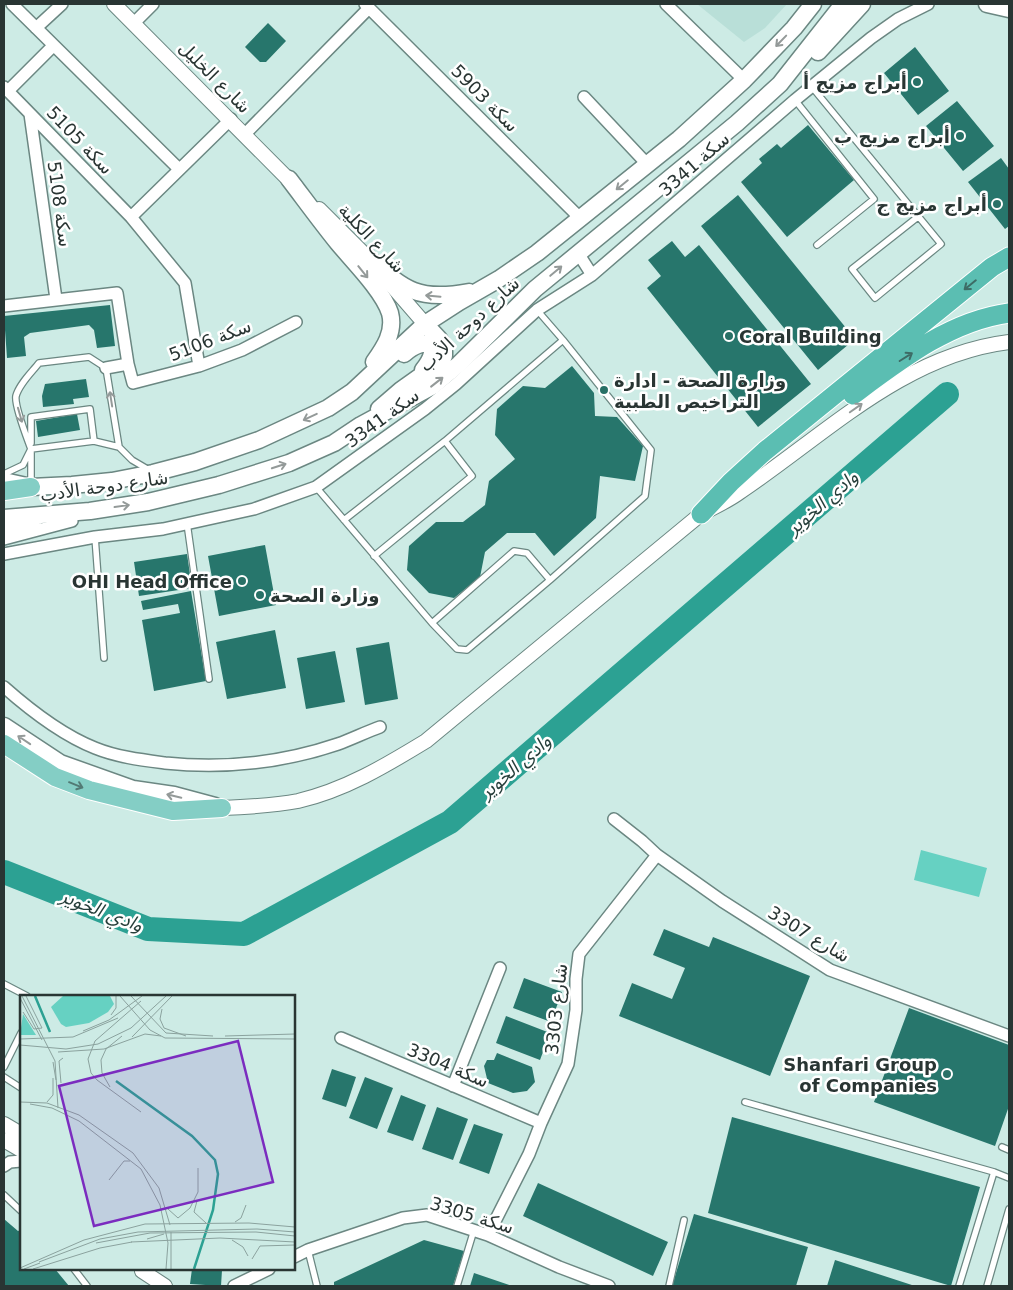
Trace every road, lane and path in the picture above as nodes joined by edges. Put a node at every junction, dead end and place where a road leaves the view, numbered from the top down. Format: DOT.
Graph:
graph roads {
  1 [pos="12,4"];
  2 [pos="62,4"];
  3 [pos="114,4"];
  4 [pos="153,4"];
  5 [pos="666,4"];
  6 [pos="813,4"];
  7 [pos="843,4"];
  8 [pos="862,4"];
  9 [pos="904,4"];
  10 [pos="928,4"];
  11 [pos="987,4"];
  12 [pos="367,6"];
  13 [pos="1009,9"];
  14 [pos="898,19"];
  15 [pos="134,23"];
  16 [pos="36,28"];
  17 [pos="53,46"];
  18 [pos="744,80"];
  19 [pos="780,84"];
  20 [pos="812,86"];
  21 [pos="6,89"];
  22 [pos="584,97"];
  23 [pos="795,100"];
  24 [pos="30,114"];
  25 [pos="231,119"];
  26 [pos="245,134"];
  27 [pos="647,164"];
  28 [pos="179,168"];
  29 [pos="289,179"];
  30 [pos="918,216"];
  31 [pos="131,217"];
  32 [pos="580,218"];
  33 [pos="817,245"];
  34 [pos="578,253"];
  35 [pos="366,256"];
  36 [pos="1009,257"];
  37 [pos="592,275"];
  38 [pos="481,290"];
  39 [pos="56,299"];
  40 [pos="4,306"];
  41 [pos="537,310"];
  42 [pos="1009,313"];
  43 [pos="296,322"];
  44 [pos="425,324"];
  45 [pos="563,340"];
  46 [pos="1009,342"];
  47 [pos="128,364"];
  48 [pos="199,366"];
  49 [pos="106,368"];
  50 [pos="411,382"];
  51 [pos="352,392"];
  52 [pos="360,425"];
  53 [pos="94,441"];
  54 [pos="445,441"];
  55 [pos="119,447"];
  56 [pos="31,449"];
  57 [pos="153,473"];
  58 [pos="4,474"];
  59 [pos="4,481"];
  60 [pos="31,487"];
  61 [pos="316,487"];
  62 [pos="4,492"];
  63 [pos="90,511"];
  64 [pos="700,514"];
  65 [pos="4,518"];
  66 [pos="344,520"];
  67 [pos="72,521"];
  68 [pos="187,523"];
  69 [pos="4,530"];
  70 [pos="94,537"];
  71 [pos="4,539"];
  72 [pos="4,554"];
  73 [pos="374,556"];
  74 [pos="550,580"];
  75 [pos="432,623"];
  76 [pos="104,658"];
  77 [pos="209,678"];
  78 [pos="4,687"];
  79 [pos="4,726"];
  80 [pos="380,727"];
  81 [pos="4,744"];
  82 [pos="222,808"];
  83 [pos="614,819"];
  84 [pos="657,855"];
  85 [pos="500,968"];
  86 [pos="4,984"];
  87 [pos="25,995"];
  88 [pos="20,1035"];
  89 [pos="1009,1036"];
  90 [pos="341,1038"];
  91 [pos="4,1067"];
  92 [pos="4,1077"];
  93 [pos="453,1086"];
  94 [pos="20,1087"];
  95 [pos="745,1102"];
  96 [pos="541,1123"];
  97 [pos="4,1124"];
  98 [pos="20,1133"];
  99 [pos="4,1142"];
  100 [pos="1002,1147"];
  101 [pos="20,1150"];
  102 [pos="1009,1150"];
  103 [pos="20,1161"];
  104 [pos="4,1166"];
  105 [pos="994,1172"];
  106 [pos="1009,1178"];
  107 [pos="4,1195"];
  108 [pos="1009,1209"];
  109 [pos="20,1210"];
  110 [pos="684,1220"];
  111 [pos="474,1230"];
  112 [pos="488,1234"];
  113 [pos="308,1250"];
  114 [pos="295,1256"];
  115 [pos="75,1270"];
  116 [pos="141,1270"];
  117 [pos="268,1270"];
  118 [pos="248,1283"];
  119 [pos="87,1286"];
  120 [pos="150,1286"];
  121 [pos="165,1286"];
  122 [pos="234,1286"];
  123 [pos="317,1286"];
  124 [pos="457,1286"];
  125 [pos="609,1286"];
  126 [pos="669,1286"];
  127 [pos="959,1286"];
  128 [pos="988,1286"];
  1 -- 16 [label="street"];
  2 -- 16 [label="street"];
  3 -- 15 [label="street, شارع الخليل"];
  4 -- 15 [label="street"];
  5 -- 18 [label="street"];
  6 -- 18 [label="main road, شارع دوحة الأدب, one-way"];
  7 -- 19 [label="main road, شارع دوحة الأدب"];
  8 -- 19 [label="main road"];
  9 -- 14 [label="street"];
  10 -- 14 [label="street, سكة 3341"];
  11 -- 13 [label="main road"];
  12 -- 26 [label="street"];
  12 -- 32 [label="street, سكة 5903"];
  14 -- 20 [label="street, سكة 3341"];
  15 -- 25 [label="street, شارع الخليل"];
  16 -- 17 [label="street"];
  17 -- 21 [label="street"];
  17 -- 28 [label="street"];
  18 -- 27 [label="main road, شارع دوحة الأدب"];
  19 -- 34 [label="main road, شارع دوحة الأدب"];
  20 -- 23 [label="street, سكة 3341"];
  20 -- 30 [label="lane"];
  21 -- 24 [label="street, سكة 5105"];
  22 -- 27 [label="street"];
  23 -- 33 [label="lane"];
  23 -- 37 [label="street, سكة 3341"];
  24 -- 31 [label="street, سكة 5105"];
  24 -- 39 [label="street, سكة 5108"];
  25 -- 26 [label="street, شارع الخليل"];
  25 -- 28 [label="street"];
  26 -- 29 [label="street, شارع الخليل"];
  27 -- 32 [label="main road, شارع دوحة الأدب, one-way"];
  28 -- 31 [label="street"];
  29 -- 35 [label="street, شارع الكلية"];
  29 -- 51 [label="main road, one-way"];
  30 -- 30 [label="lane"];
  31 -- 48 [label="street, سكة 5105"];
  32 -- 38 [label="main road, شارع دوحة الأدب"];
  34 -- 37 [label="street"];
  52 -- 34 [label="main road, شارع دوحة الأدب, one-way"];
  38 -- 35 [label="main road, one-way"];
  35 -- 44 [label="street, شارع الكلية"];
  36 -- 64 [label="highway, one-way"];
  37 -- 41 [label="street, سكة 3341"];
  38 -- 44 [label="main road, شارع دوحة الأدب"];
  39 -- 40 [label="street"];
  39 -- 47 [label="street"];
  41 -- 45 [label="lane"];
  41 -- 61 [label="street, سكة 3341"];
  64 -- 42 [label="highway, one-way"];
  43 -- 48 [label="street, سكة 5106"];
  44 -- 50 [label="main road"];
  44 -- 51 [label="main road, شارع دوحة الأدب"];
  45 -- 54 [label="lane"];
  45 -- 74 [label="lane"];
  64 -- 46 [label="street, one-way"];
  47 -- 48 [label="street, سكة 5106"];
  47 -- 49 [label="street"];
  55 -- 49 [label="lane, one-way"];
  49 -- 56 [label="lane, one-way"];
  50 -- 51 [label="main road"];
  50 -- 52 [label="main road"];
  51 -- 57 [label="main road, شارع دوحة الأدب, one-way"];
  63 -- 52 [label="main road, شارع دوحة الأدب, one-way"];
  53 -- 55 [label="lane"];
  53 -- 56 [label="lane"];
  53 -- 56 [label="lane"];
  54 -- 66 [label="lane"];
  54 -- 73 [label="lane"];
  55 -- 57 [label="lane"];
  56 -- 58 [label="lane"];
  56 -- 60 [label="lane"];
  57 -- 60 [label="main road, شارع دوحة الأدب"];
  59 -- 60 [label="main road, شارع دوحة الأدب"];
  60 -- 62 [label="main road"];
  61 -- 66 [label="lane"];
  61 -- 68 [label="street, سكة 3341"];
  63 -- 65 [label="main road, شارع دوحة الأدب"];
  63 -- 67 [label="main road"];
  64 -- 82 [label="street"];
  66 -- 73 [label="lane"];
  67 -- 69 [label="main road"];
  67 -- 71 [label="street"];
  68 -- 70 [label="street, سكة 3341"];
  68 -- 77 [label="lane"];
  70 -- 72 [label="street, سكة 3341"];
  70 -- 76 [label="lane"];
  73 -- 75 [label="lane"];
  74 -- 75 [label="lane"];
  74 -- 75 [label="lane"];
  78 -- 80 [label="street"];
  82 -- 79 [label="main road, one-way"];
  81 -- 82 [label="main road, one-way"];
  83 -- 84 [label="street, 3307 شارع"];
  84 -- 89 [label="street, 3307 شارع"];
  84 -- 96 [label="street, 3303 شارع"];
  85 -- 93 [label="street"];
  86 -- 87 [label="lane"];
  88 -- 91 [label="lane"];
  90 -- 93 [label="street, سكة 3304"];
  92 -- 94 [label="lane"];
  93 -- 96 [label="street, سكة 3304"];
  95 -- 105 [label="lane"];
  96 -- 112 [label="street, 3303 شارع"];
  97 -- 98 [label="street"];
  99 -- 101 [label="street"];
  100 -- 102 [label="lane"];
  103 -- 104 [label="street"];
  105 -- 106 [label="lane"];
  105 -- 127 [label="lane"];
  107 -- 109 [label="lane"];
  108 -- 128 [label="lane"];
  110 -- 126 [label="lane"];
  111 -- 112 [label="street, 3305 سكة"];
  111 -- 113 [label="street, 3305 سكة"];
  111 -- 124 [label="lane"];
  112 -- 125 [label="street, 3305 سكة"];
  113 -- 114 [label="street, 3305 سكة"];
  113 -- 123 [label="lane"];
  115 -- 119 [label="lane"];
  116 -- 120 [label="street"];
  116 -- 121 [label="street"];
  117 -- 118 [label="street"];
  118 -- 122 [label="street"];
}
